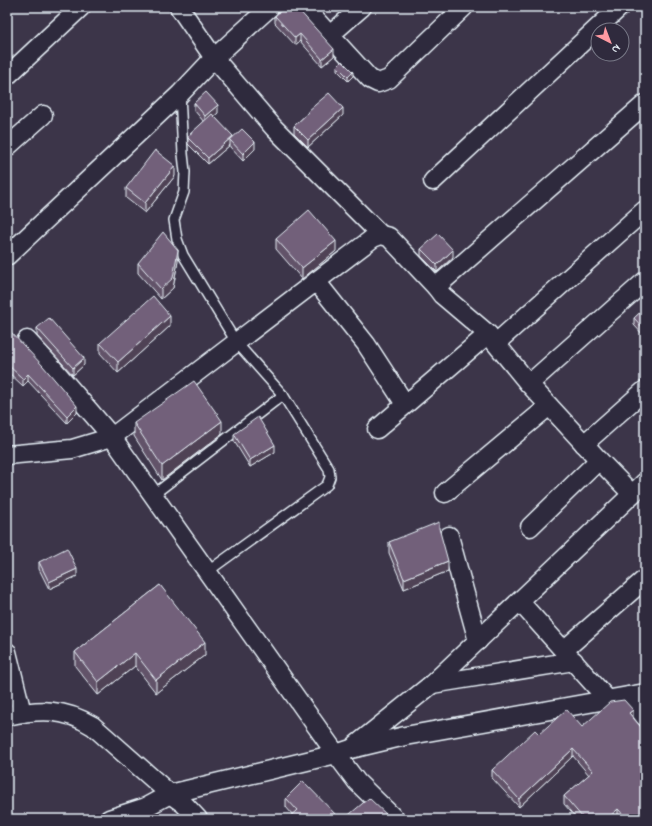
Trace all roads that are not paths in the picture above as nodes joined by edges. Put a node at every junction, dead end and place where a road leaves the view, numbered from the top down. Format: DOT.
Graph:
graph roads {
  1 [pos="81,7"];
  2 [pos="179,7"];
  3 [pos="270,7"];
  4 [pos="304,7"];
  5 [pos="362,7"];
  6 [pos="464,7"];
  7 [pos="620,7"];
  8 [pos="330,35"];
  9 [pos="214,58"];
  10 [pos="7,76"];
  11 [pos="180,94"];
  12 [pos="645,104"];
  13 [pos="43,115"];
  14 [pos="7,147"];
  15 [pos="433,181"];
  16 [pos="645,210"];
  17 [pos="381,235"];
  18 [pos="7,256"];
  19 [pos="316,281"];
  20 [pos="645,281"];
  21 [pos="436,287"];
  22 [pos="492,338"];
  23 [pos="27,340"];
  24 [pos="236,342"];
  25 [pos="529,384"];
  26 [pos="645,390"];
  27 [pos="283,395"];
  28 [pos="405,404"];
  29 [pos="549,406"];
  30 [pos="377,429"];
  31 [pos="112,437"];
  32 [pos="584,444"];
  33 [pos="7,455"];
  34 [pos="599,460"];
  35 [pos="645,482"];
  36 [pos="445,493"];
  37 [pos="632,494"];
  38 [pos="153,495"];
  39 [pos="530,527"];
  40 [pos="449,536"];
  41 [pos="207,572"];
  42 [pos="645,579"];
  43 [pos="520,602"];
  44 [pos="478,641"];
  45 [pos="7,652"];
  46 [pos="569,656"];
  47 [pos="432,684"];
  48 [pos="640,693"];
  49 [pos="608,700"];
  50 [pos="14,714"];
  51 [pos="645,717"];
  52 [pos="343,752"];
  53 [pos="170,794"];
  54 [pos="145,813"];
  55 [pos="109,819"];
  56 [pos="198,819"];
  57 [pos="395,819"];
  1 -- 10 [label="street"];
  2 -- 9 [label="street"];
  3 -- 9 [label="street"];
  4 -- 8 [label="street"];
  5 -- 8 [label="street"];
  6 -- 8 [label="street"];
  7 -- 15 [label="street"];
  9 -- 11 [label="street"];
  9 -- 17 [label="street"];
  11 -- 18 [label="street"];
  11 -- 24 [label="lane"];
  12 -- 21 [label="street"];
  13 -- 14 [label="street"];
  16 -- 22 [label="street"];
  17 -- 19 [label="street"];
  17 -- 21 [label="street"];
  19 -- 24 [label="street"];
  19 -- 28 [label="street"];
  20 -- 25 [label="street"];
  21 -- 22 [label="street"];
  22 -- 25 [label="street"];
  22 -- 28 [label="street"];
  23 -- 31 [label="street"];
  24 -- 27 [label="lane"];
  24 -- 31 [label="street"];
  25 -- 29 [label="street"];
  26 -- 32 [label="street"];
  27 -- 38 [label="lane"];
  27 -- 41 [label="lane"];
  28 -- 30 [label="street"];
  29 -- 32 [label="street"];
  29 -- 36 [label="street"];
  31 -- 33 [label="street"];
  31 -- 38 [label="street"];
  32 -- 34 [label="street"];
  34 -- 37 [label="street"];
  34 -- 39 [label="street"];
  35 -- 37 [label="street"];
  37 -- 43 [label="street"];
  38 -- 41 [label="street"];
  40 -- 44 [label="street"];
  41 -- 52 [label="street"];
  42 -- 46 [label="street"];
  43 -- 44 [label="street"];
  43 -- 46 [label="street"];
  44 -- 47 [label="street"];
  45 -- 50 [label="street"];
  46 -- 47 [label="street"];
  46 -- 49 [label="street"];
  47 -- 52 [label="street"];
  48 -- 49 [label="street"];
  48 -- 51 [label="street"];
  49 -- 52 [label="street"];
  50 -- 53 [label="street"];
  52 -- 53 [label="street"];
  52 -- 57 [label="street"];
  53 -- 54 [label="street"];
  53 -- 56 [label="street"];
  54 -- 55 [label="street"];
}
